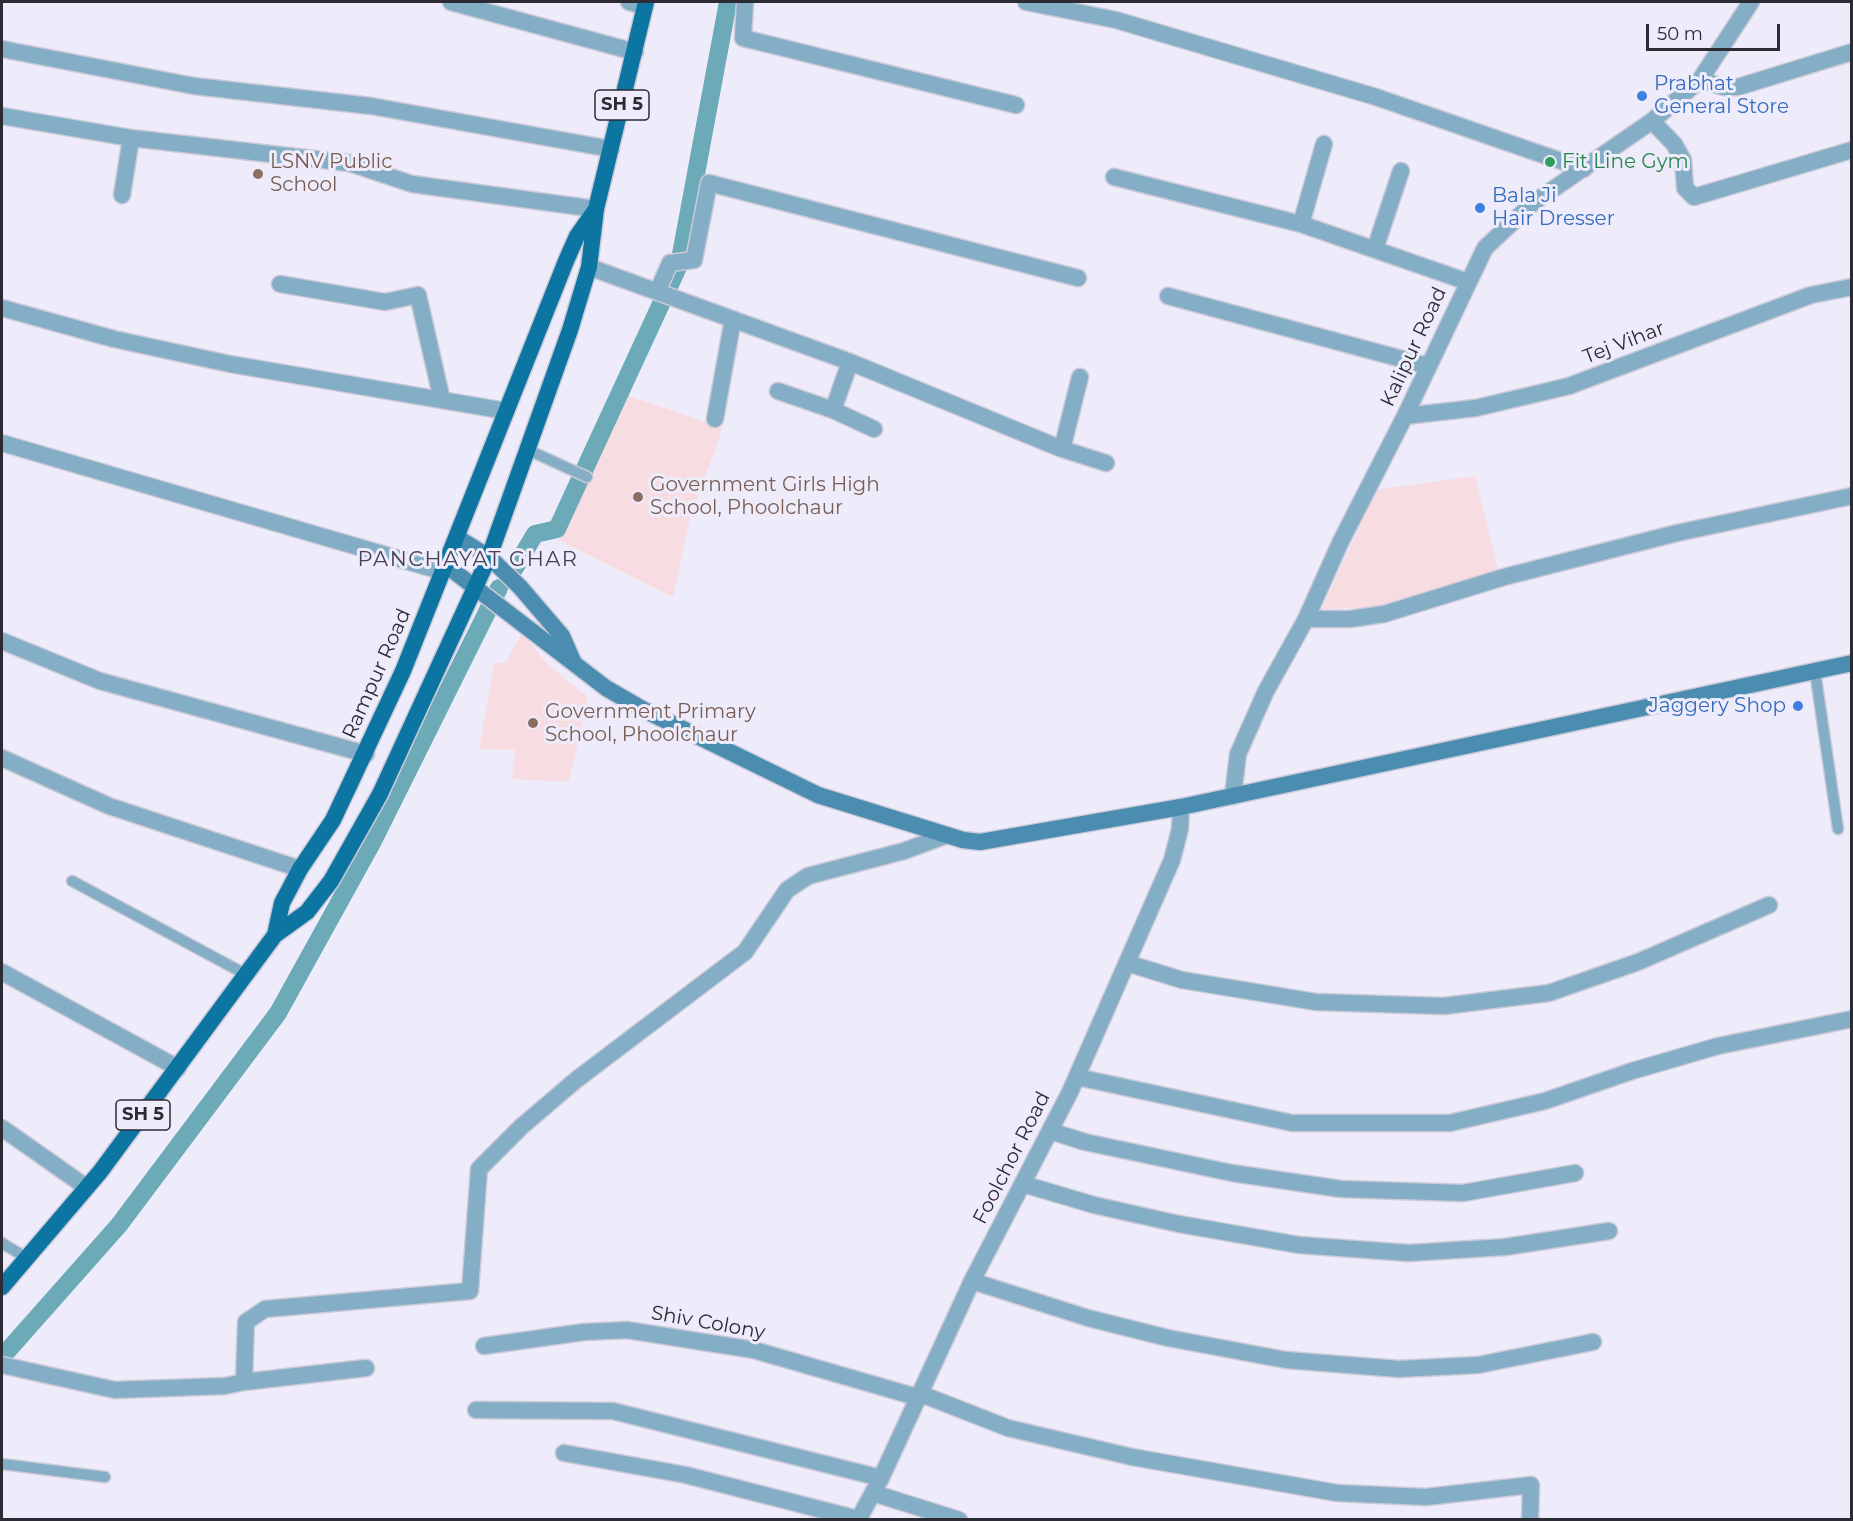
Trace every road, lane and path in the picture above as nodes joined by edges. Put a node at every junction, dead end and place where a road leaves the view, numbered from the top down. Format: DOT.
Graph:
graph roads {
  1 [pos="451,2"];
  2 [pos="745,2"];
  3 [pos="1026,2"];
  4 [pos="1753,2"];
  5 [pos="640,3"];
  6 [pos="2,49"];
  7 [pos="634,52"];
  8 [pos="1851,52"];
  9 [pos="1700,80"];
  10 [pos="1016,105"];
  11 [pos="2,116"];
  12 [pos="1652,121"];
  13 [pos="131,138"];
  14 [pos="1324,144"];
  15 [pos="611,149"];
  16 [pos="1851,150"];
  17 [pos="1584,169"];
  18 [pos="1401,171"];
  19 [pos="1114,177"];
  20 [pos="122,195"];
  21 [pos="596,208"];
  22 [pos="1301,224"];
  23 [pos="1375,249"];
  24 [pos="589,267"];
  25 [pos="1078,278"];
  26 [pos="1468,282"];
  27 [pos="280,284"];
  28 [pos="1851,287"];
  29 [pos="665,293"];
  30 [pos="1168,296"];
  31 [pos="2,308"];
  32 [pos="733,319"];
  33 [pos="850,362"];
  34 [pos="1428,366"];
  35 [pos="1080,377"];
  36 [pos="778,391"];
  37 [pos="442,400"];
  38 [pos="833,410"];
  39 [pos="506,411"];
  40 [pos="1405,416"];
  41 [pos="715,419"];
  42 [pos="874,429"];
  43 [pos="2,443"];
  44 [pos="1062,449"];
  45 [pos="526,450"];
  46 [pos="1106,463"];
  47 [pos="586,477"];
  48 [pos="1851,496"];
  49 [pos="458,538"];
  50 [pos="489,557"];
  51 [pos="446,569"];
  52 [pos="475,588"];
  53 [pos="1306,619"];
  54 [pos="2,641"];
  55 [pos="573,662"];
  56 [pos="1851,663"];
  57 [pos="1815,671"];
  58 [pos="366,754"];
  59 [pos="2,758"];
  60 [pos="1233,796"];
  61 [pos="1181,807"];
  62 [pos="1838,829"];
  63 [pos="947,834"];
  64 [pos="300,869"];
  65 [pos="72,881"];
  66 [pos="1769,905"];
  67 [pos="275,935"];
  68 [pos="1127,963"];
  69 [pos="2,972"];
  70 [pos="247,975"];
  71 [pos="1851,1019"];
  72 [pos="178,1068"];
  73 [pos="1077,1077"];
  74 [pos="2,1128"];
  75 [pos="1050,1131"];
  76 [pos="1575,1173"];
  77 [pos="1023,1184"];
  78 [pos="86,1187"];
  79 [pos="1609,1232"];
  80 [pos="2,1244"];
  81 [pos="27,1258"];
  82 [pos="972,1281"];
  83 [pos="2,1287"];
  84 [pos="1593,1342"];
  85 [pos="484,1346"];
  86 [pos="2,1365"];
  87 [pos="366,1368"];
  88 [pos="244,1382"];
  89 [pos="920,1396"];
  90 [pos="476,1410"];
  91 [pos="564,1453"];
  92 [pos="2,1464"];
  93 [pos="105,1477"];
  94 [pos="881,1478"];
  95 [pos="873,1493"];
  96 [pos="858,1519"];
  97 [pos="959,1520"];
  98 [pos="1530,1520"];
  1 -- 7 [label="street"];
  2 -- 10 [label="street"];
  3 -- 17 [label="street"];
  4 -- 9 [label="street, Kalipur Road"];
  5 -- 7 [label="main road, Rampur Road / SH 5"];
  6 -- 15 [label="street"];
  7 -- 15 [label="main road, Rampur Road / SH 5"];
  8 -- 9 [label="street"];
  9 -- 12 [label="street, Kalipur Road"];
  11 -- 13 [label="street"];
  12 -- 16 [label="street"];
  12 -- 17 [label="street, Kalipur Road"];
  13 -- 20 [label="street"];
  13 -- 21 [label="street"];
  14 -- 22 [label="street"];
  15 -- 21 [label="main road, Rampur Road / SH 5"];
  17 -- 26 [label="street, Kalipur Road"];
  18 -- 23 [label="street"];
  19 -- 22 [label="street"];
  21 -- 24 [label="main road"];
  21 -- 39 [label="main road, Rampur Road / SH 5"];
  22 -- 23 [label="street"];
  23 -- 26 [label="street"];
  24 -- 29 [label="street"];
  24 -- 45 [label="main road"];
  25 -- 29 [label="street"];
  26 -- 34 [label="street, Kalipur Road"];
  27 -- 37 [label="street"];
  28 -- 40 [label="street, Tej Vihar"];
  29 -- 32 [label="street"];
  30 -- 34 [label="street"];
  31 -- 37 [label="street"];
  32 -- 33 [label="street"];
  32 -- 41 [label="street"];
  33 -- 38 [label="street"];
  33 -- 44 [label="street"];
  34 -- 40 [label="street, Kalipur Road"];
  35 -- 44 [label="street"];
  36 -- 38 [label="street"];
  37 -- 39 [label="street"];
  38 -- 42 [label="street"];
  39 -- 49 [label="main road, Rampur Road / SH 5"];
  40 -- 53 [label="street, Kalipur Road"];
  43 -- 51 [label="street"];
  44 -- 46 [label="street"];
  45 -- 47 [label="lane"];
  45 -- 50 [label="main road"];
  48 -- 53 [label="street"];
  49 -- 50 [label="main road"];
  49 -- 51 [label="main road, Rampur Road / SH 5"];
  50 -- 52 [label="main road"];
  50 -- 55 [label="main road"];
  51 -- 52 [label="main road"];
  51 -- 58 [label="main road, Rampur Road / SH 5"];
  52 -- 55 [label="main road"];
  52 -- 67 [label="main road"];
  53 -- 60 [label="street, Kalipur Road"];
  54 -- 58 [label="street"];
  55 -- 63 [label="main road"];
  56 -- 57 [label="main road"];
  57 -- 60 [label="main road"];
  57 -- 62 [label="lane"];
  58 -- 64 [label="main road, Rampur Road / SH 5"];
  59 -- 64 [label="street"];
  60 -- 61 [label="main road"];
  61 -- 63 [label="main road"];
  61 -- 68 [label="street, Foolchor Road"];
  63 -- 88 [label="street"];
  64 -- 67 [label="main road, Rampur Road / SH 5"];
  65 -- 70 [label="lane"];
  66 -- 68 [label="street"];
  67 -- 70 [label="main road, Rampur Road / SH 5"];
  68 -- 73 [label="street, Foolchor Road"];
  69 -- 72 [label="street"];
  70 -- 72 [label="main road, Rampur Road / SH 5"];
  71 -- 73 [label="street"];
  72 -- 78 [label="main road, Rampur Road / SH 5"];
  73 -- 75 [label="street, Foolchor Road"];
  74 -- 78 [label="street"];
  75 -- 76 [label="street"];
  75 -- 77 [label="street, Foolchor Road"];
  77 -- 79 [label="street"];
  77 -- 82 [label="street, Foolchor Road"];
  78 -- 81 [label="main road, Rampur Road / SH 5"];
  80 -- 81 [label="lane"];
  81 -- 83 [label="main road, Rampur Road / SH 5"];
  82 -- 84 [label="street"];
  82 -- 89 [label="street, Foolchor Road"];
  85 -- 89 [label="street, Shiv Colony"];
  86 -- 88 [label="street"];
  87 -- 88 [label="street"];
  89 -- 94 [label="street, Foolchor Road"];
  89 -- 98 [label="street, Shiv Colony"];
  90 -- 94 [label="street"];
  91 -- 96 [label="street"];
  92 -- 93 [label="lane"];
  94 -- 95 [label="street, Foolchor Road"];
  95 -- 96 [label="street, Foolchor Road"];
  95 -- 97 [label="street"];
}
